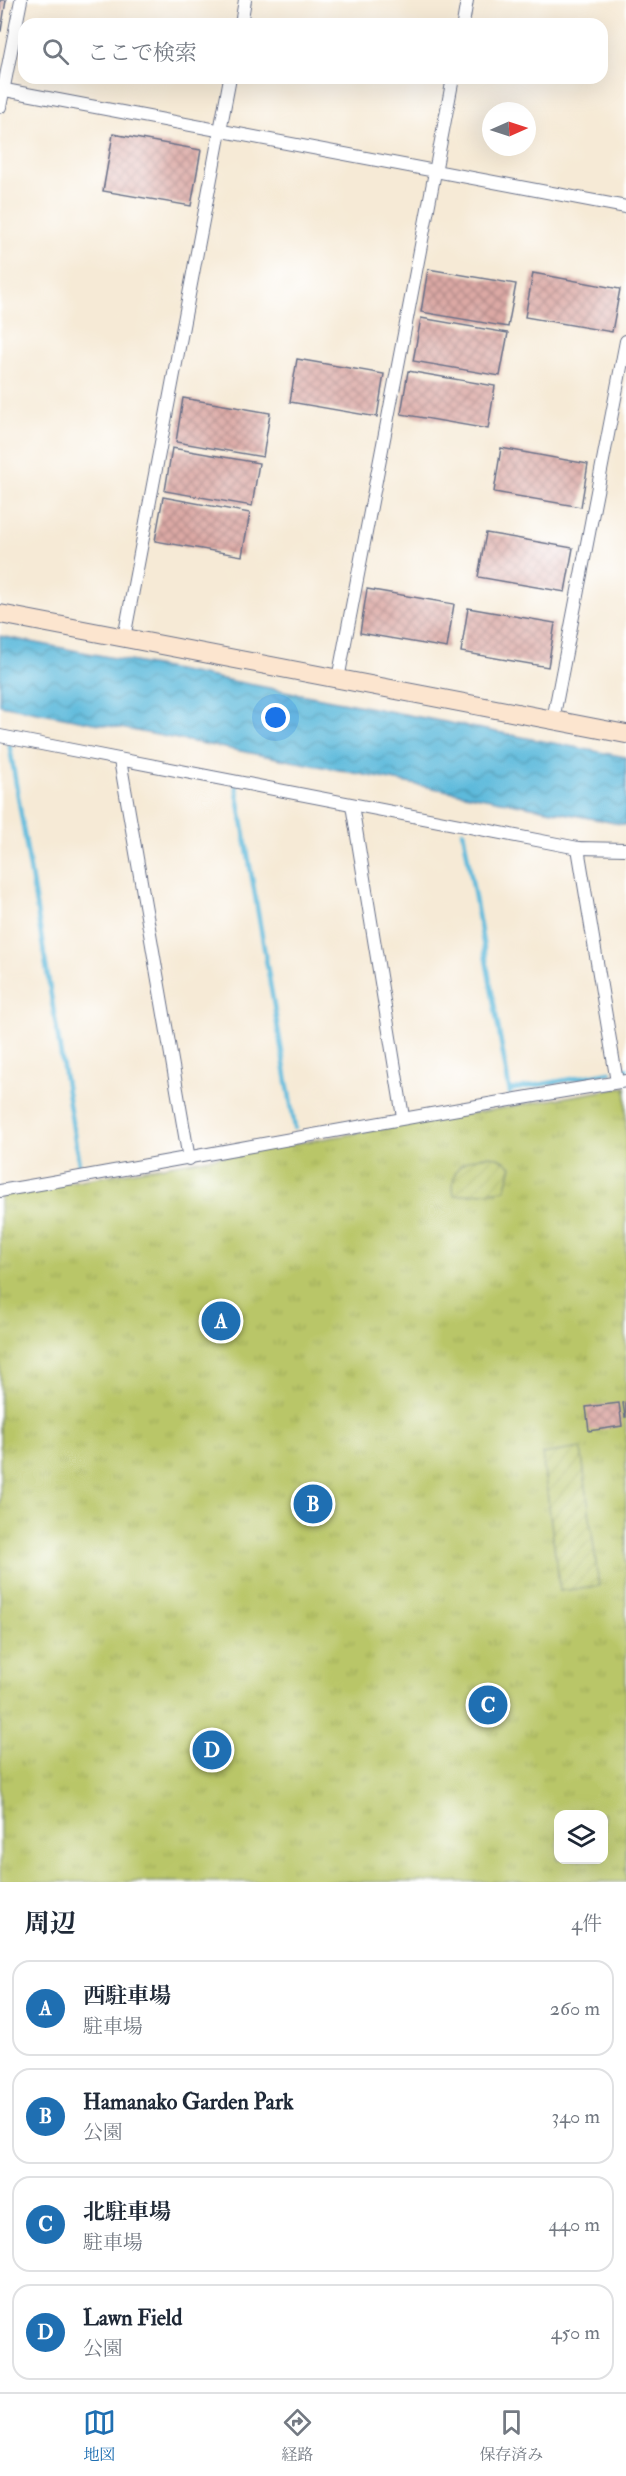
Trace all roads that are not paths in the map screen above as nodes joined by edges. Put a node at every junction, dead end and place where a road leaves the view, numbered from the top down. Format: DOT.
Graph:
graph roads {
  1 [pos="21,0"];
  2 [pos="245,0"];
  3 [pos="467,0"];
  4 [pos="241,18"];
  5 [pos="464,18"];
  6 [pos="229,84"];
  7 [pos="452,84"];
  8 [pos="2,90"];
  9 [pos="0,107"];
  10 [pos="220,131"];
  11 [pos="436,171"];
  12 [pos="626,207"];
  13 [pos="626,341"];
  14 [pos="0,614"];
  15 [pos="124,638"];
  16 [pos="338,679"];
  17 [pos="553,720"];
  18 [pos="626,734"];
  19 [pos="0,736"];
  20 [pos="120,760"];
  21 [pos="352,805"];
  22 [pos="578,848"];
  23 [pos="626,849"];
  24 [pos="621,1081"];
  25 [pos="403,1117"];
  26 [pos="189,1159"];
  27 [pos="0,1191"];
  1 -- 8 [label="street"];
  2 -- 4 [label="street"];
  3 -- 5 [label="street"];
  6 -- 10 [label="street"];
  7 -- 11 [label="street"];
  8 -- 9 [label="street"];
  8 -- 10 [label="street"];
  10 -- 11 [label="street"];
  10 -- 15 [label="street"];
  11 -- 12 [label="street"];
  11 -- 16 [label="street"];
  13 -- 17 [label="street"];
  14 -- 15 [label="street"];
  15 -- 16 [label="street"];
  16 -- 17 [label="street"];
  17 -- 18 [label="street"];
  19 -- 20 [label="street"];
  20 -- 21 [label="street"];
  20 -- 26 [label="street"];
  21 -- 22 [label="street"];
  21 -- 25 [label="street"];
  22 -- 23 [label="street"];
  22 -- 24 [label="street"];
  24 -- 25 [label="street"];
  25 -- 26 [label="street"];
  26 -- 27 [label="street"];
}
